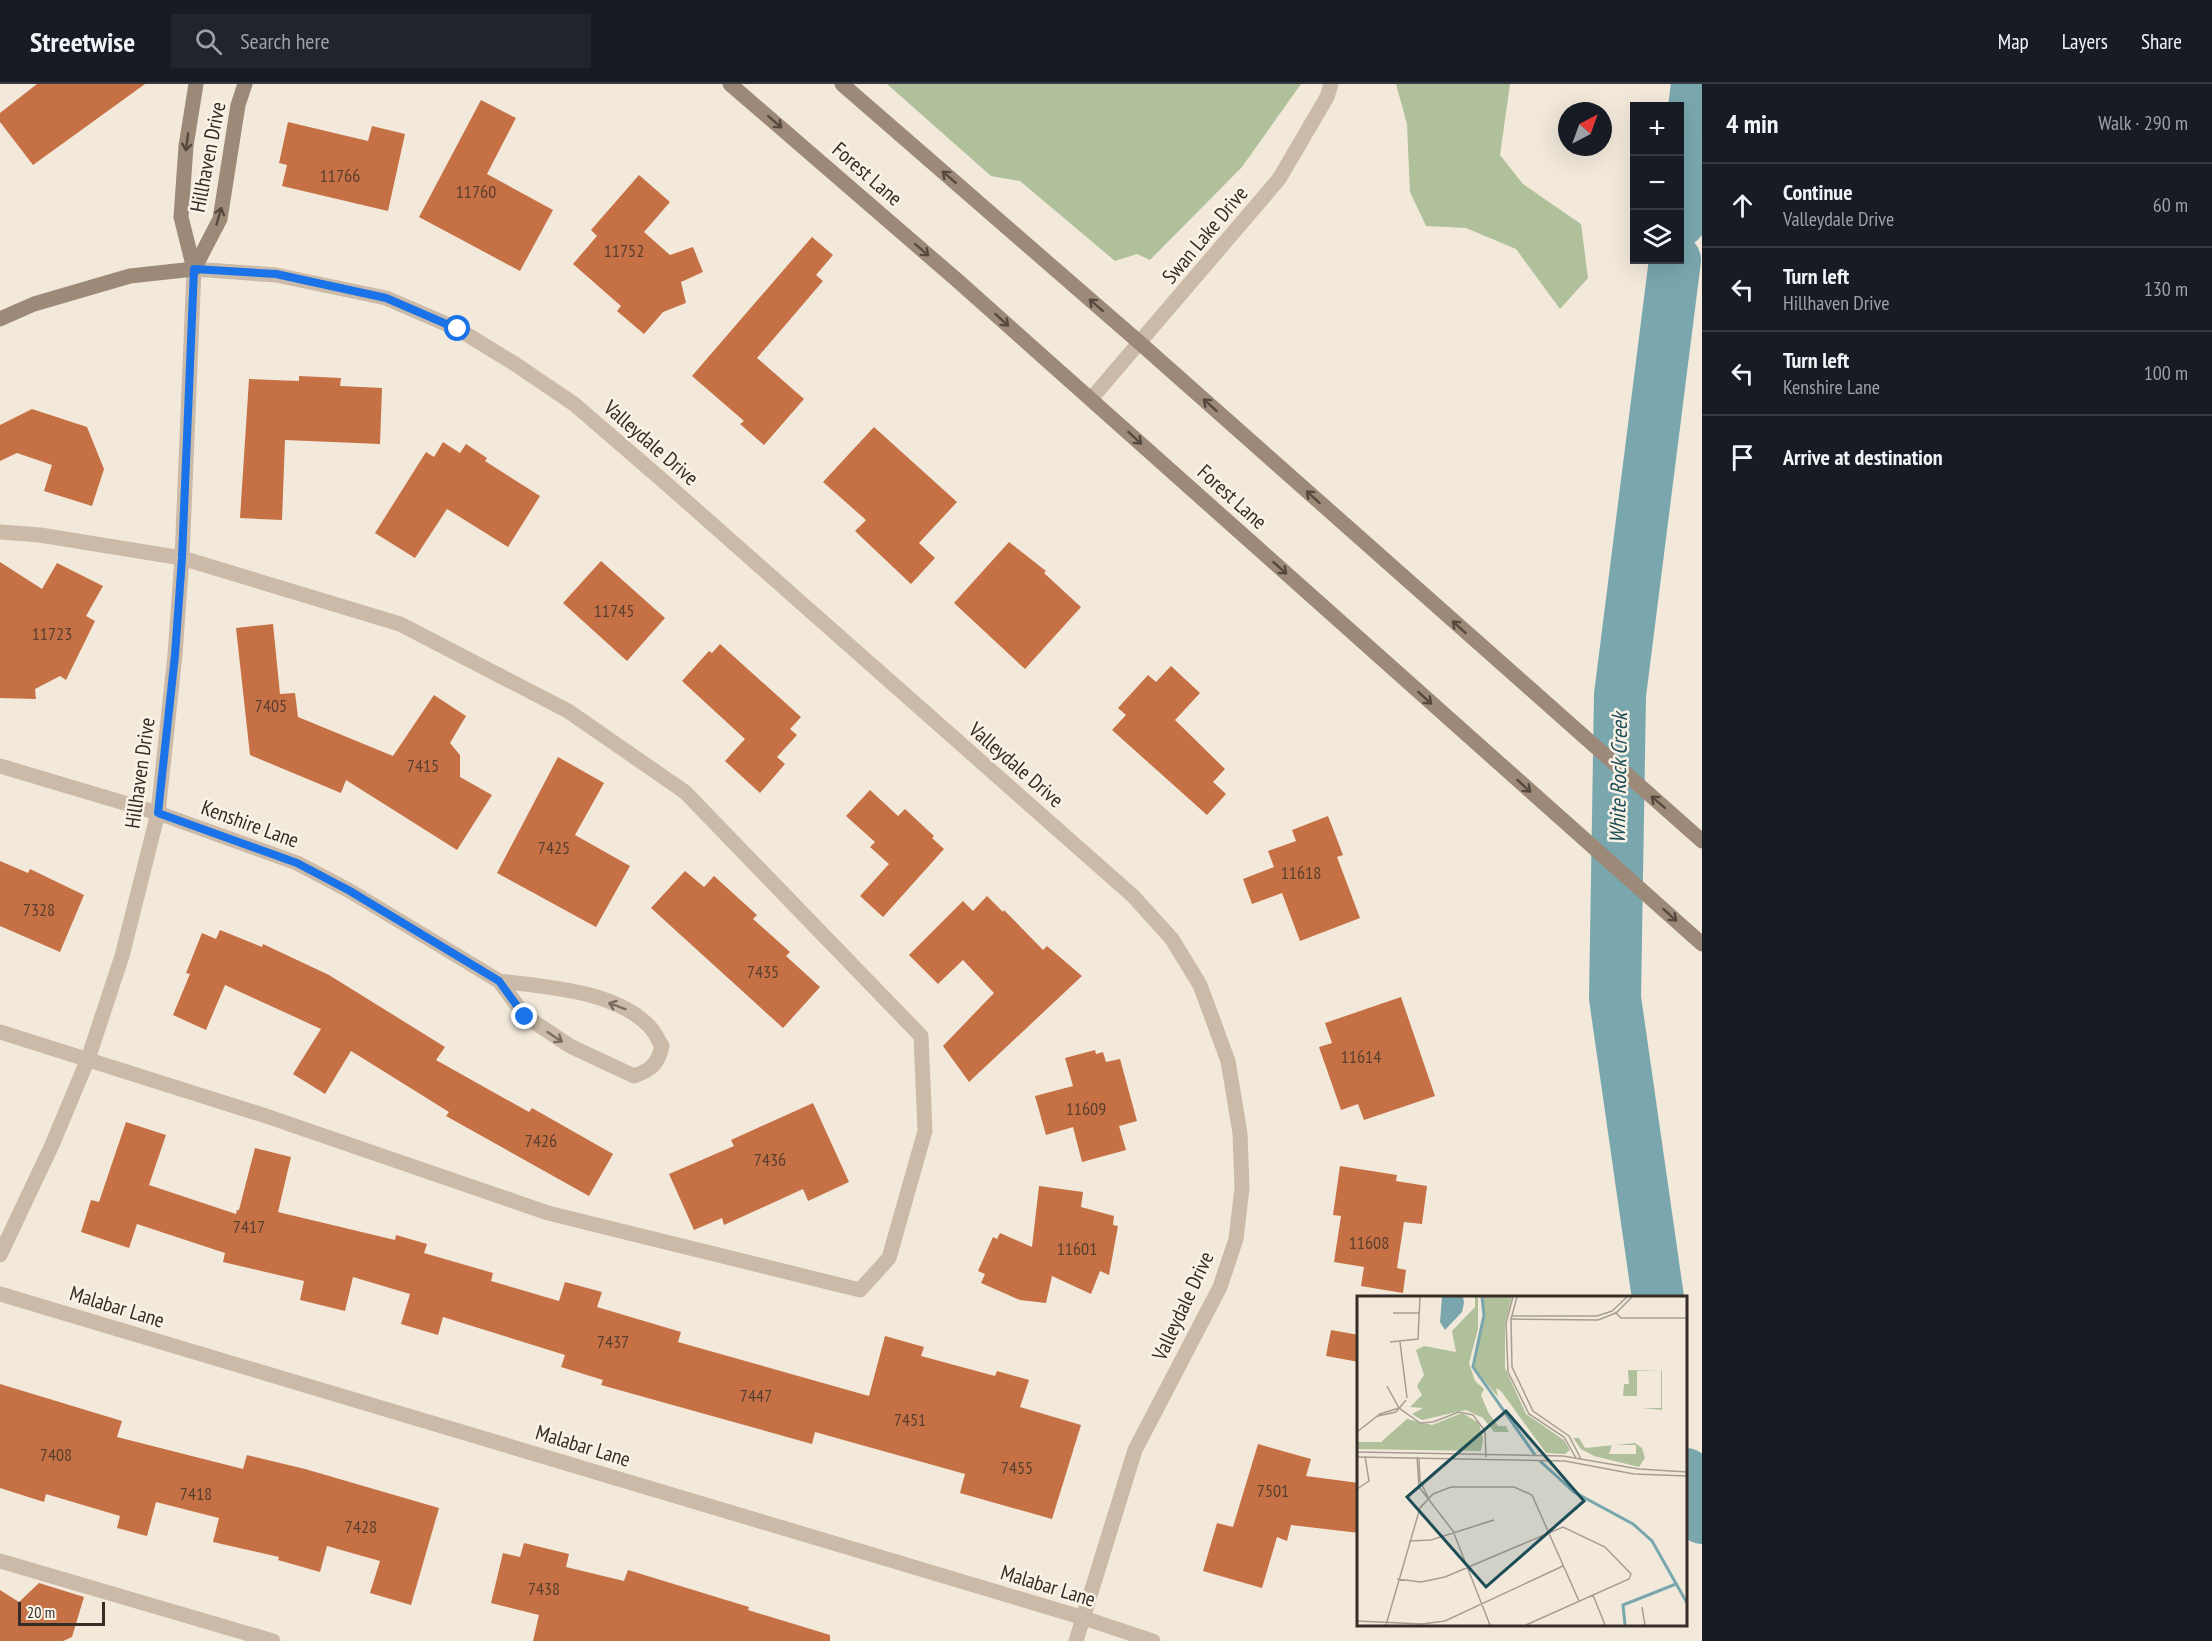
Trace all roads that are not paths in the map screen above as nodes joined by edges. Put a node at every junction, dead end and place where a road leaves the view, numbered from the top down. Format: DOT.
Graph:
graph roads {
  1 [pos="196,84"];
  2 [pos="245,84"];
  3 [pos="730,84"];
  4 [pos="842,84"];
  5 [pos="1331,84"];
  6 [pos="194,269"];
  7 [pos="0,320"];
  8 [pos="1140,343"];
  9 [pos="1091,399"];
  10 [pos="0,532"];
  11 [pos="182,558"];
  12 [pos="0,766"];
  13 [pos="158,813"];
  14 [pos="1702,841"];
  15 [pos="1702,944"];
  16 [pos="499,981"];
  17 [pos="0,1032"];
  18 [pos="88,1059"];
  19 [pos="0,1255"];
  20 [pos="0,1294"];
  21 [pos="0,1561"];
  22 [pos="1084,1618"];
  23 [pos="273,1641"];
  24 [pos="1076,1641"];
  25 [pos="1153,1641"];
  1 -- 6 [label="main road, Hillhaven Drive, one-way"];
  6 -- 2 [label="main road, Hillhaven Drive, one-way"];
  3 -- 9 [label="main road, Forest Lane, one-way"];
  8 -- 4 [label="main road, one-way"];
  5 -- 8 [label="street, Swan Lake Drive"];
  6 -- 7 [label="main road"];
  6 -- 11 [label="street, Hillhaven Drive"];
  6 -- 22 [label="street, Valleydale Drive"];
  8 -- 9 [label="street, Swan Lake Drive"];
  14 -- 8 [label="main road, one-way"];
  9 -- 15 [label="main road, Forest Lane, one-way"];
  10 -- 11 [label="street"];
  11 -- 13 [label="street, Hillhaven Drive"];
  11 -- 18 [label="street"];
  12 -- 13 [label="street, Kenshire Lane"];
  13 -- 16 [label="street, Kenshire Lane"];
  13 -- 18 [label="street, Hillhaven Drive"];
  16 -- 16 [label="street, Kenshire Lane, one-way"];
  17 -- 18 [label="street"];
  18 -- 19 [label="street, Hillhaven Drive"];
  20 -- 22 [label="street, Malabar Lane"];
  21 -- 23 [label="street"];
  22 -- 24 [label="street, Valleydale Drive"];
  22 -- 25 [label="street, Malabar Lane"];
}
